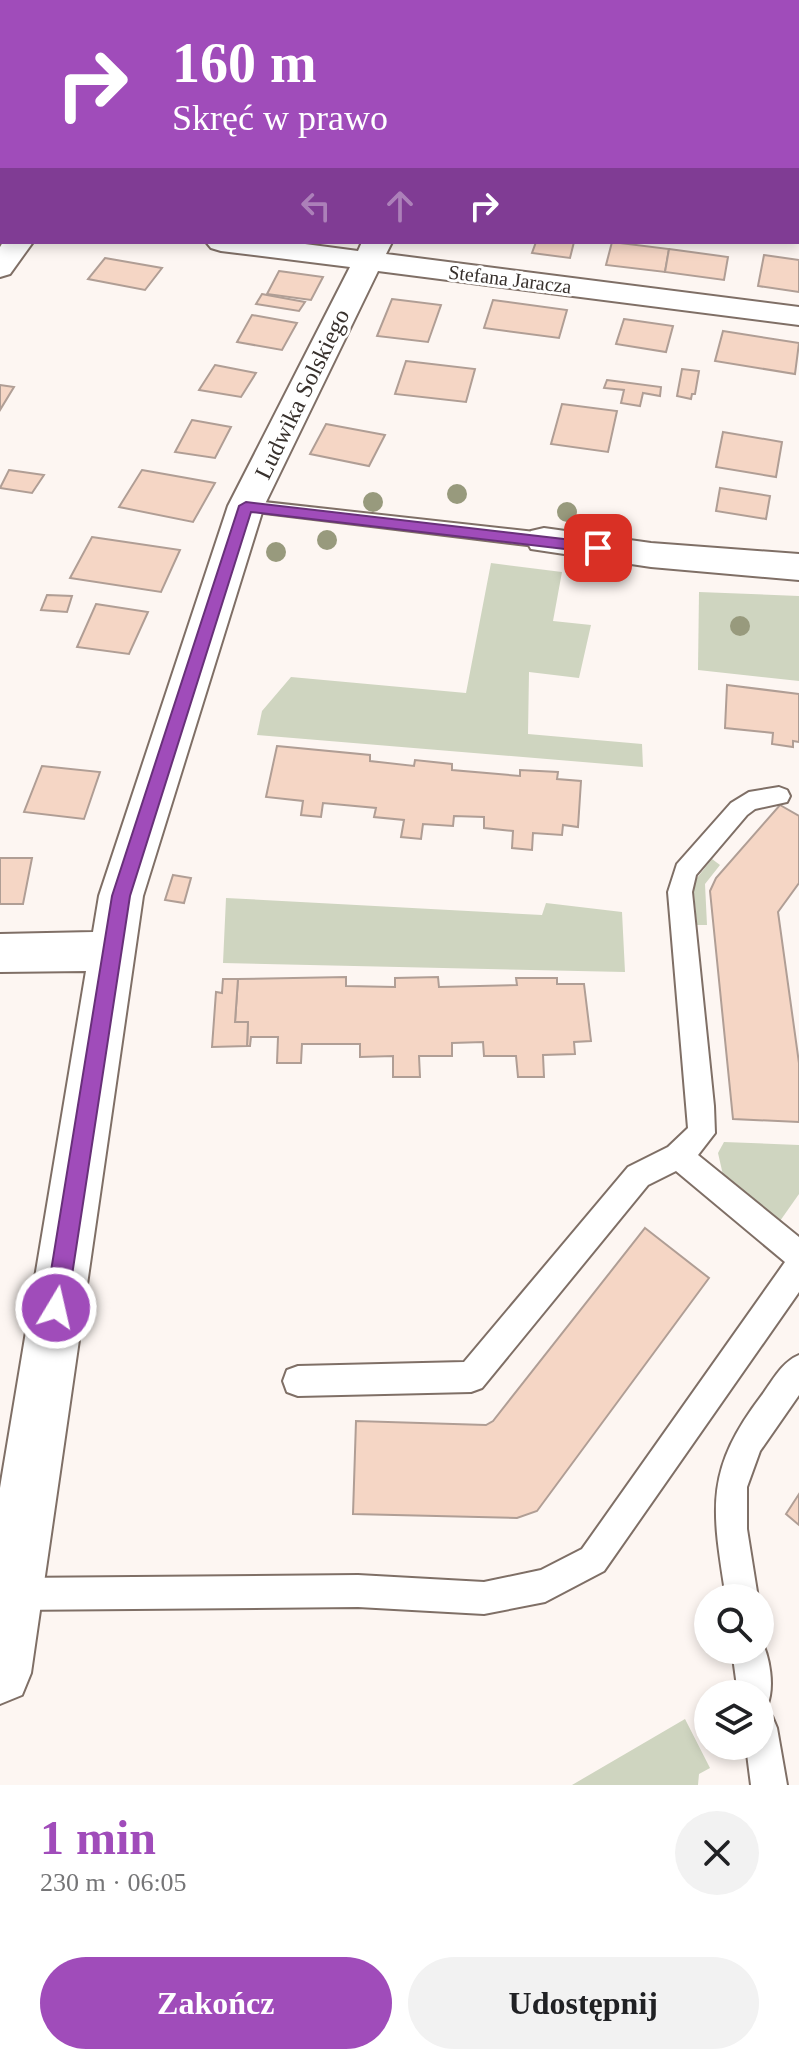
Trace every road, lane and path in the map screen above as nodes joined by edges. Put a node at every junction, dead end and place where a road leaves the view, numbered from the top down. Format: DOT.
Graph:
graph roads {
  1 [pos="17,244"];
  2 [pos="255,244"];
  3 [pos="373,251"];
  4 [pos="0,268"];
  5 [pos="799,316"];
  6 [pos="246,506"];
  7 [pos="544,540"];
  8 [pos="799,567"];
  9 [pos="779,796"];
  10 [pos="113,951"];
  11 [pos="0,953"];
  12 [pos="678,1156"];
  13 [pos="799,1255"];
  14 [pos="799,1267"];
  15 [pos="799,1370"];
  16 [pos="298,1381"];
  17 [pos="740,1584"];
  18 [pos="12,1594"];
  19 [pos="0,1673"];
  20 [pos="765,1760"];
  21 [pos="769,1785"];
  1 -- 4 [label="street"];
  2 -- 3 [label="street, Stefana Jaracza"];
  3 -- 5 [label="street, Stefana Jaracza"];
  3 -- 6 [label="street, Ludwika Solskiego"];
  6 -- 7 [label="lane"];
  6 -- 10 [label="street, Ludwika Solskiego"];
  7 -- 8 [label="street"];
  9 -- 12 [label="lane"];
  10 -- 11 [label="street"];
  10 -- 18 [label="street, Ludwika Solskiego"];
  12 -- 13 [label="lane"];
  12 -- 16 [label="lane"];
  14 -- 18 [label="lane"];
  15 -- 17 [label="lane"];
  18 -- 19 [label="street, Ludwika Solskiego"];
  20 -- 21 [label="lane"];
}
